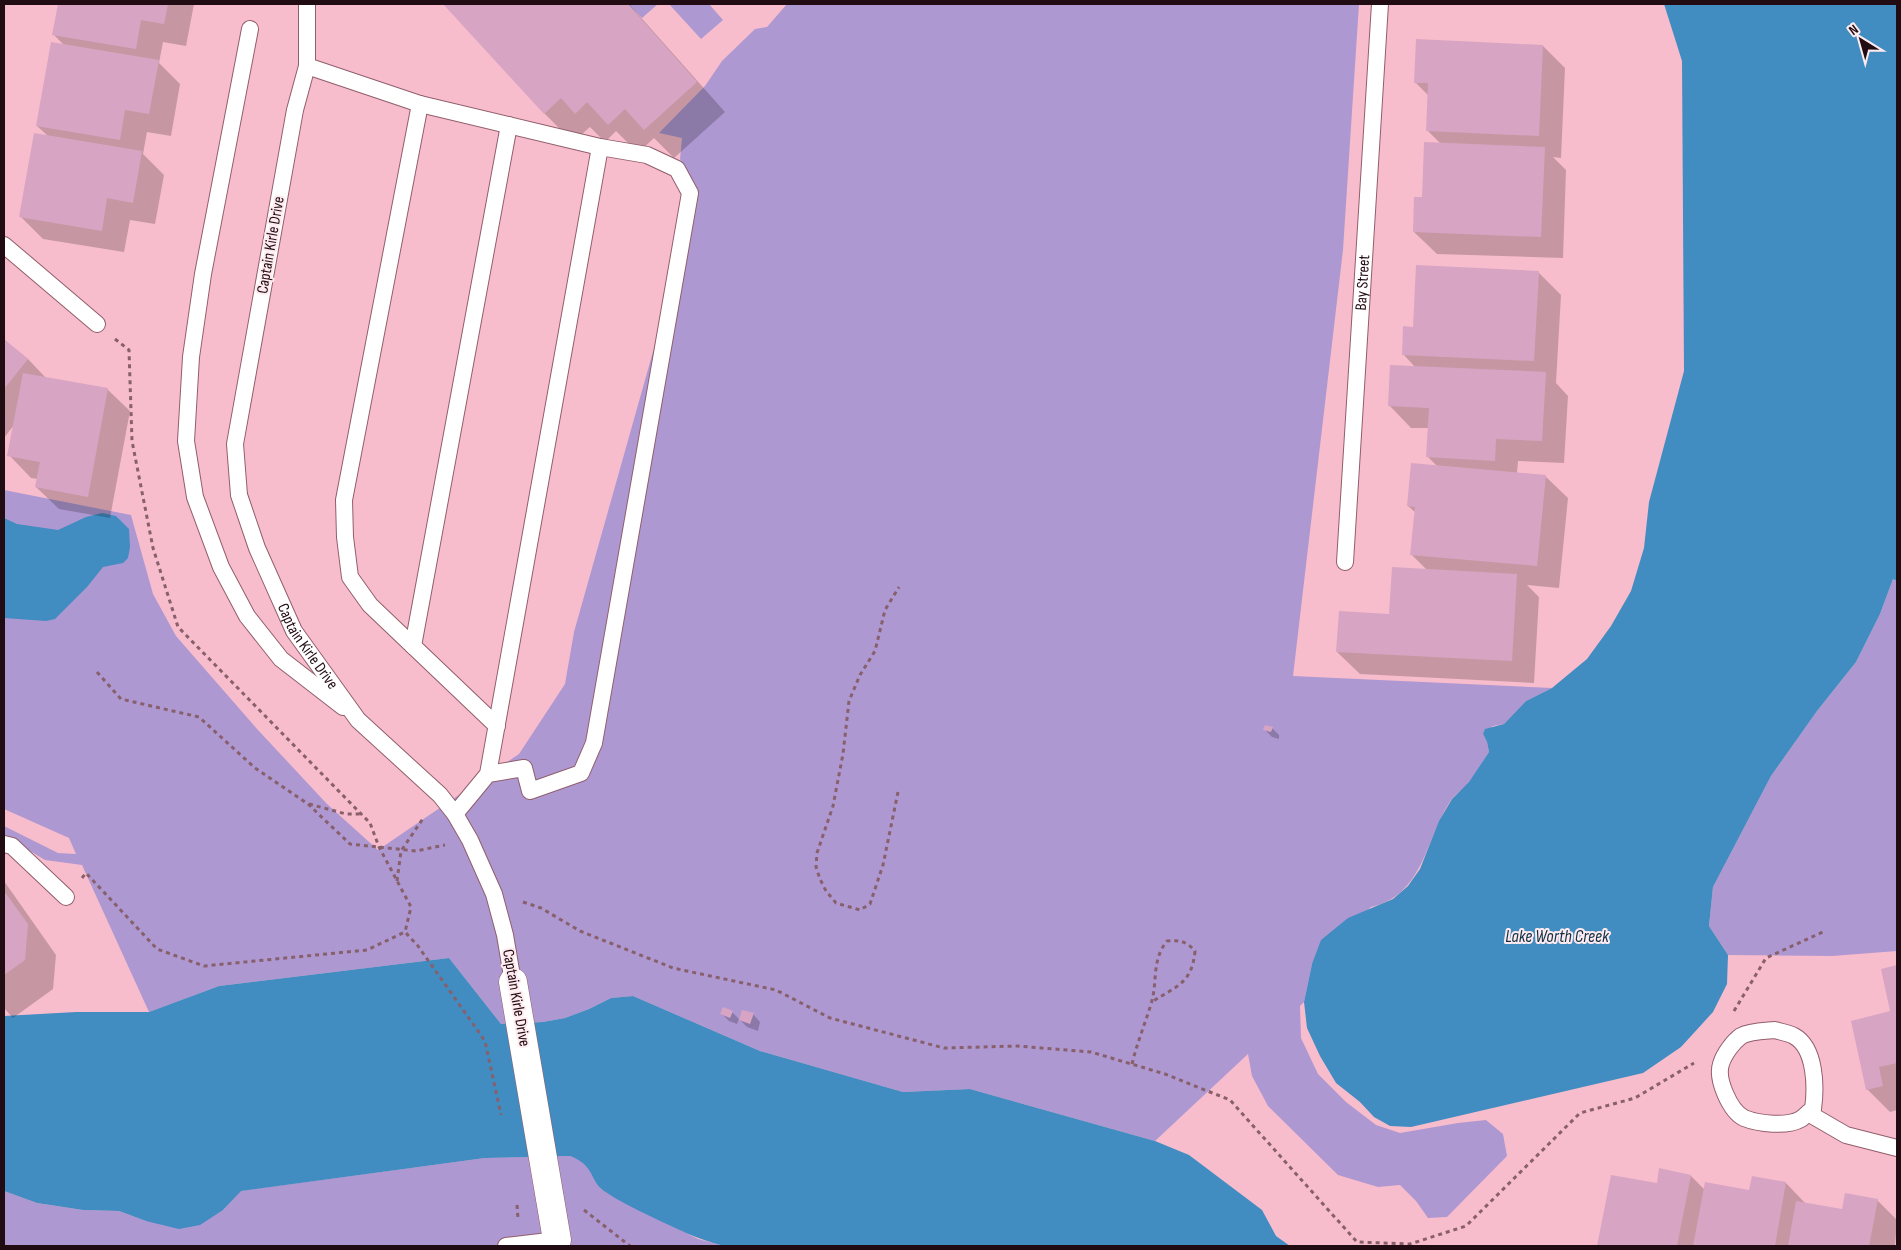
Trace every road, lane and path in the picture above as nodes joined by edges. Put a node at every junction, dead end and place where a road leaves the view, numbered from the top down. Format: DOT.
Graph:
graph roads {
  1 [pos="307,4"];
  2 [pos="1380,4"];
  3 [pos="250,29"];
  4 [pos="307,66"];
  5 [pos="420,104"];
  6 [pos="509,125"];
  7 [pos="600,147"];
  8 [pos="4,246"];
  9 [pos="97,324"];
  10 [pos="1345,562"];
  11 [pos="899,587"];
  12 [pos="413,646"];
  13 [pos="98,672"];
  14 [pos="358,720"];
  15 [pos="497,726"];
  16 [pos="488,774"];
  17 [pos="898,792"];
  18 [pos="440,795"];
  19 [pos="308,804"];
  20 [pos="361,814"];
  21 [pos="455,814"];
  22 [pos="470,840"];
  23 [pos="4,844"];
  24 [pos="401,851"];
  25 [pos="397,882"];
  26 [pos="494,894"];
  27 [pos="66,897"];
  28 [pos="1825,931"];
  29 [pos="405,932"];
  30 [pos="418,946"];
  31 [pos="514,982"];
  32 [pos="1152,1002"];
  33 [pos="1732,1014"];
  34 [pos="1699,1057"];
  35 [pos="1132,1064"];
  36 [pos="1808,1113"];
  37 [pos="503,1123"];
  38 [pos="1897,1148"];
  39 [pos="550,1210"];
  40 [pos="561,1243"];
  41 [pos="506,1246"];
  42 [pos="630,1246"];
  1 -- 4 [label="lane, Captain Kirle Drive"];
  2 -- 10 [label="lane, Bay Street"];
  3 -- 14 [label="lane"];
  4 -- 5 [label="lane"];
  4 -- 14 [label="lane, Captain Kirle Drive"];
  5 -- 6 [label="lane"];
  5 -- 12 [label="lane"];
  6 -- 7 [label="lane"];
  6 -- 12 [label="lane"];
  7 -- 15 [label="lane"];
  7 -- 16 [label="lane"];
  8 -- 9 [label="lane"];
  11 -- 17 [label="path"];
  12 -- 15 [label="lane"];
  13 -- 19 [label="path"];
  14 -- 18 [label="lane, Captain Kirle Drive"];
  15 -- 16 [label="lane"];
  16 -- 21 [label="lane"];
  18 -- 21 [label="lane, Captain Kirle Drive"];
  18 -- 24 [label="path"];
  19 -- 20 [label="path"];
  19 -- 24 [label="path"];
  21 -- 22 [label="lane, Captain Kirle Drive"];
  22 -- 24 [label="path"];
  22 -- 26 [label="lane, Captain Kirle Drive"];
  23 -- 27 [label="lane"];
  24 -- 25 [label="path"];
  26 -- 31 [label="lane, Captain Kirle Drive"];
  26 -- 35 [label="path"];
  27 -- 29 [label="path"];
  28 -- 33 [label="path"];
  30 -- 37 [label="path"];
  31 -- 39 [label="street, Captain Kirle Drive"];
  32 -- 32 [label="path"];
  32 -- 35 [label="path"];
  34 -- 35 [label="path"];
  36 -- 36 [label="lane"];
  36 -- 38 [label="lane"];
  39 -- 40 [label="street, Captain Kirle Drive"];
  39 -- 42 [label="path"];
  40 -- 41 [label="lane"];
}
